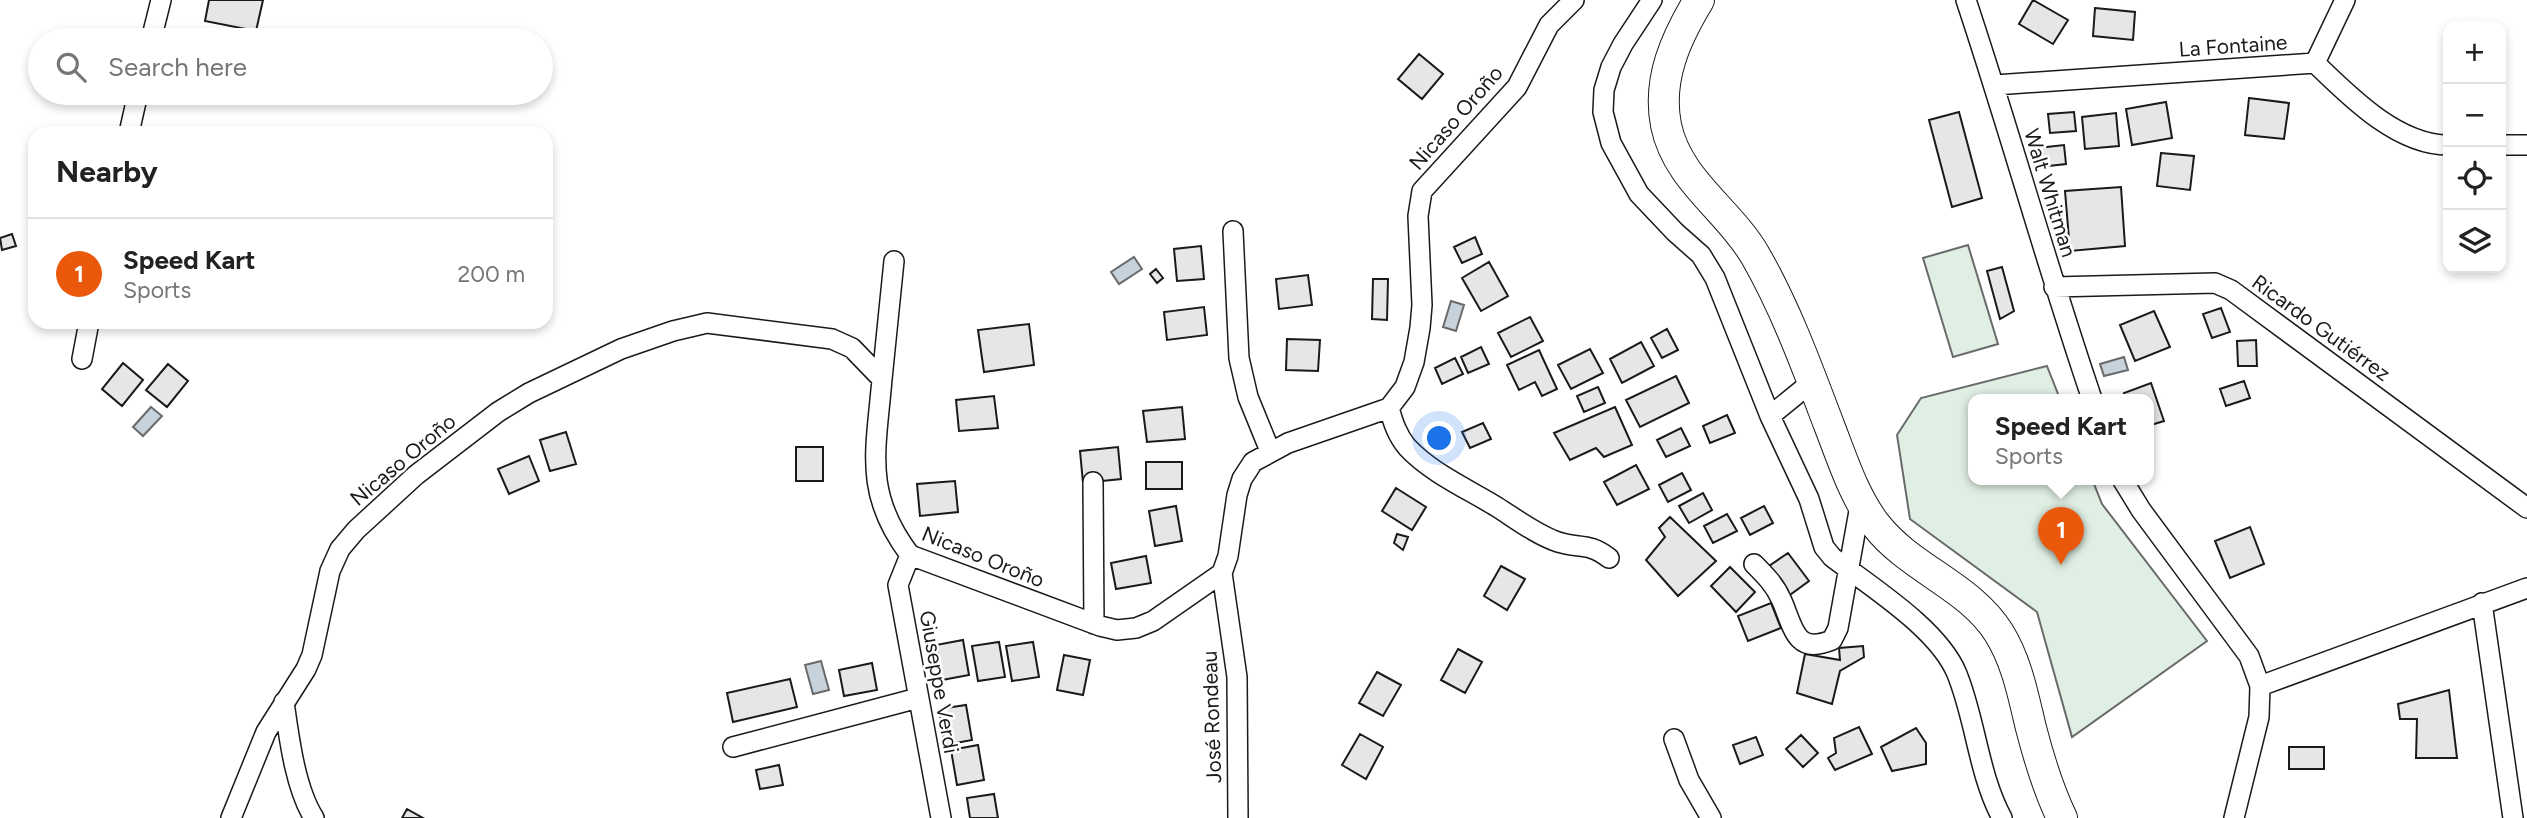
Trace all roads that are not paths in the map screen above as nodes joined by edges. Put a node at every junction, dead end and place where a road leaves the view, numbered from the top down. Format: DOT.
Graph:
graph roads {
  1 [pos="161,0"];
  2 [pos="1574,0"];
  3 [pos="1652,0"];
  4 [pos="1699,0"];
  5 [pos="1966,0"];
  6 [pos="2345,0"];
  7 [pos="154,28"];
  8 [pos="2315,63"];
  9 [pos="1994,85"];
  10 [pos="135,105"];
  11 [pos="130,126"];
  12 [pos="2443,145"];
  13 [pos="2506,145"];
  14 [pos="2527,145"];
  15 [pos="1233,231"];
  16 [pos="894,261"];
  17 [pos="2054,287"];
  18 [pos="88,329"];
  19 [pos="82,359"];
  20 [pos="882,379"];
  21 [pos="1812,381"];
  22 [pos="2090,394"];
  23 [pos="1389,408"];
  24 [pos="1770,416"];
  25 [pos="1270,451"];
  26 [pos="1093,482"];
  27 [pos="2126,485"];
  28 [pos="1861,500"];
  29 [pos="2527,508"];
  30 [pos="910,555"];
  31 [pos="1609,558"];
  32 [pos="1754,564"];
  33 [pos="1848,569"];
  34 [pos="1222,573"];
  35 [pos="2527,588"];
  36 [pos="2482,603"];
  37 [pos="1094,624"];
  38 [pos="2260,686"];
  39 [pos="918,698"];
  40 [pos="284,702"];
  41 [pos="1674,739"];
  42 [pos="733,747"];
  43 [pos="231,818"];
  44 [pos="314,818"];
  45 [pos="941,818"];
  46 [pos="1237,818"];
  47 [pos="1711,818"];
  48 [pos="2001,818"];
  49 [pos="2062,818"];
  50 [pos="2234,818"];
  51 [pos="2514,818"];
  1 -- 7 [label="street"];
  2 -- 23 [label="street, Nicaso Oroño"];
  3 -- 24 [label="street"];
  4 -- 21 [label="main road"];
  5 -- 9 [label="street, Walt Whitman"];
  6 -- 8 [label="street"];
  8 -- 9 [label="street, La Fontaine"];
  8 -- 12 [label="street, La Fontaine"];
  9 -- 17 [label="street, Walt Whitman"];
  10 -- 11 [label="street"];
  13 -- 14 [label="street"];
  15 -- 25 [label="street"];
  16 -- 20 [label="street"];
  17 -- 22 [label="street, Walt Whitman"];
  17 -- 29 [label="street, Ricardo Gutiérrez"];
  18 -- 19 [label="street"];
  20 -- 30 [label="street, Nicaso Oroño"];
  20 -- 40 [label="street, Nicaso Oroño"];
  21 -- 24 [label="street"];
  21 -- 28 [label="main road"];
  23 -- 25 [label="street"];
  23 -- 31 [label="street"];
  24 -- 33 [label="street"];
  25 -- 34 [label="street"];
  26 -- 37 [label="street"];
  27 -- 38 [label="street"];
  28 -- 33 [label="street"];
  28 -- 49 [label="main road"];
  30 -- 37 [label="street, Nicaso Oroño"];
  30 -- 39 [label="street, Giuseppe Verdi"];
  32 -- 33 [label="street"];
  33 -- 48 [label="street"];
  34 -- 37 [label="street, Nicaso Oroño"];
  34 -- 46 [label="street, José Rondeau"];
  35 -- 36 [label="street"];
  36 -- 38 [label="street"];
  36 -- 51 [label="street"];
  38 -- 50 [label="street"];
  39 -- 42 [label="street"];
  39 -- 45 [label="street, Giuseppe Verdi"];
  40 -- 43 [label="street, Nicaso Oroño"];
  40 -- 44 [label="street"];
  41 -- 47 [label="street"];
}
